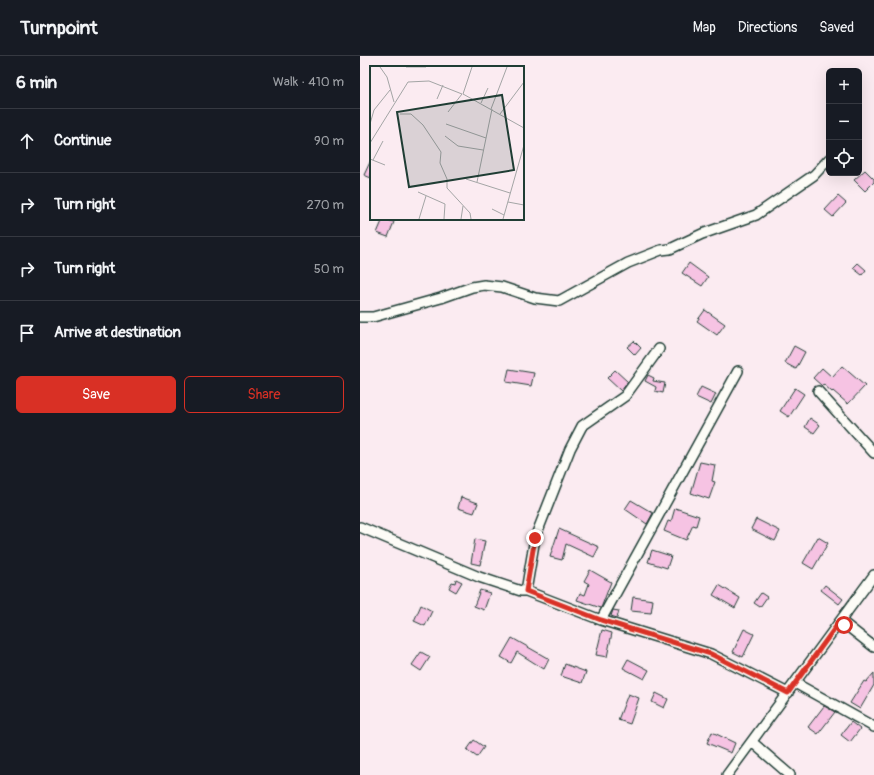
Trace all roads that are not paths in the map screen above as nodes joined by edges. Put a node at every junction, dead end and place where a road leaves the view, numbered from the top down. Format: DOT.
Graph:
graph roads {
  1 [pos="826,162"];
  2 [pos="360,317"];
  3 [pos="659,348"];
  4 [pos="738,370"];
  5 [pos="818,391"];
  6 [pos="874,454"];
  7 [pos="360,527"];
  8 [pos="874,575"];
  9 [pos="526,591"];
  10 [pos="601,620"];
  11 [pos="840,621"];
  12 [pos="874,647"];
  13 [pos="795,683"];
  14 [pos="788,693"];
  15 [pos="874,727"];
  16 [pos="752,742"];
  17 [pos="727,775"];
  18 [pos="790,775"];
  1 -- 2 [label="street"];
  3 -- 9 [label="street"];
  4 -- 10 [label="street"];
  5 -- 6 [label="street"];
  7 -- 9 [label="street"];
  8 -- 11 [label="street"];
  9 -- 10 [label="street"];
  10 -- 14 [label="street"];
  11 -- 12 [label="street"];
  11 -- 13 [label="street"];
  13 -- 14 [label="street"];
  13 -- 15 [label="street"];
  14 -- 16 [label="street"];
  16 -- 17 [label="street"];
  16 -- 18 [label="street"];
}
